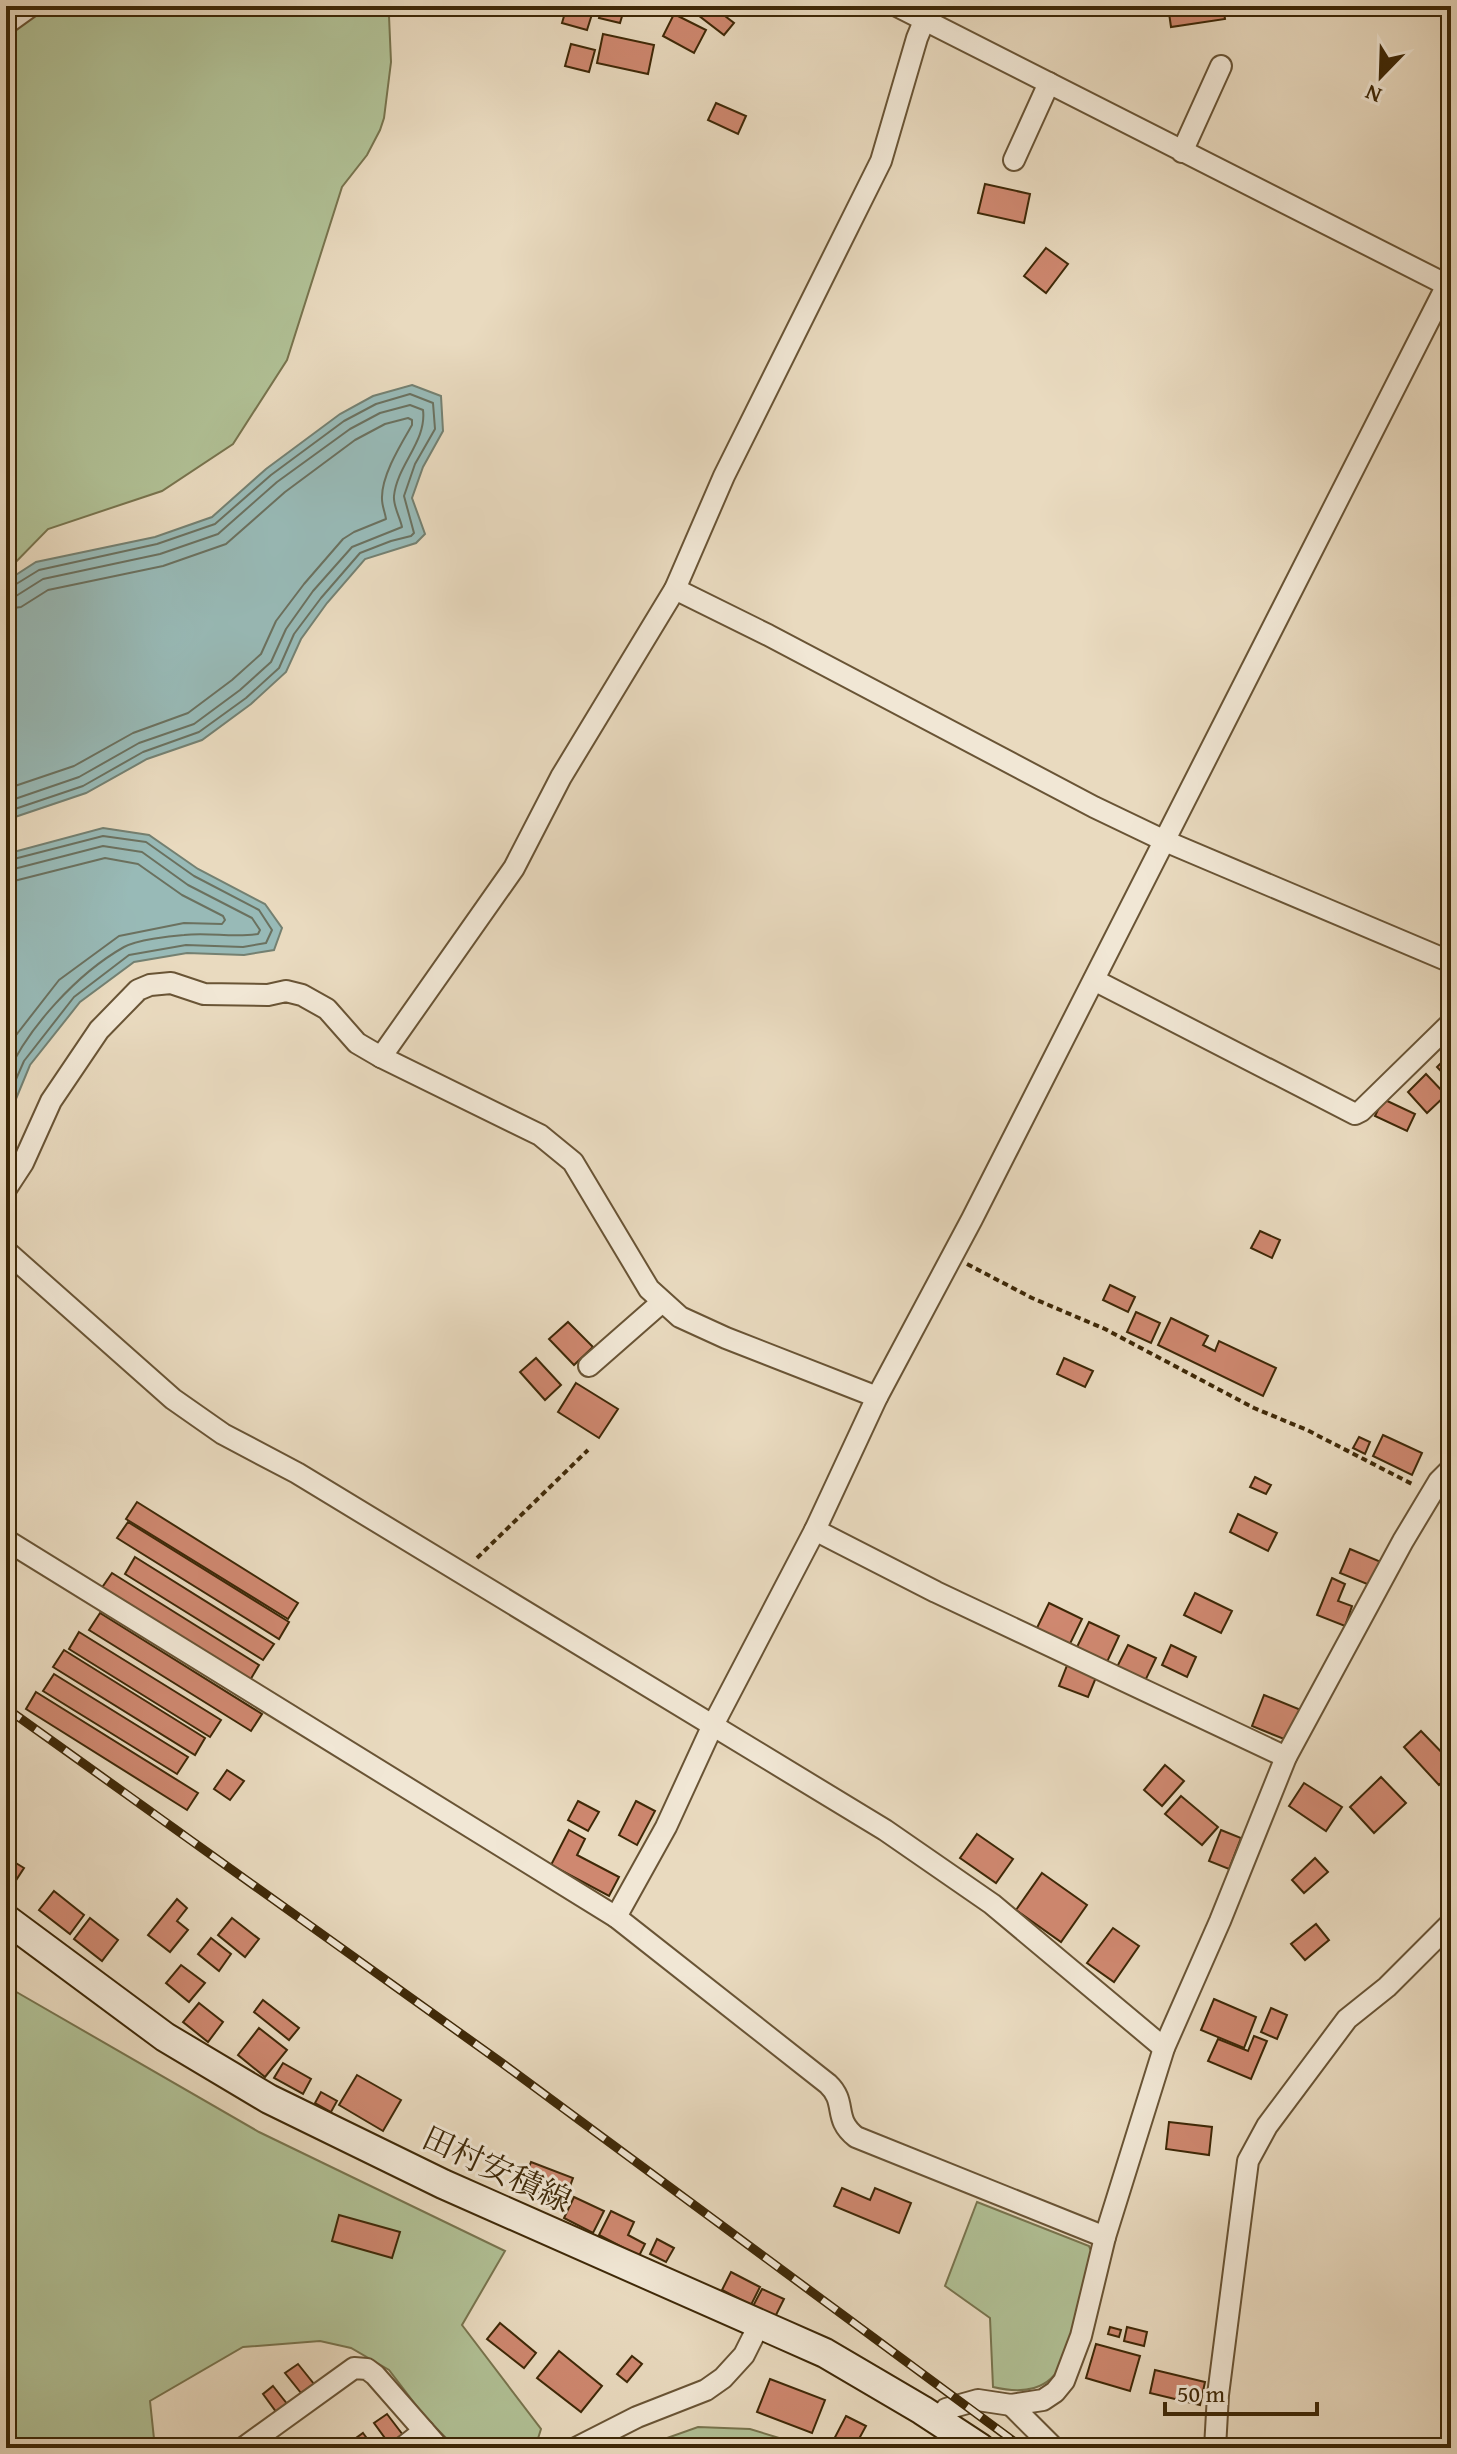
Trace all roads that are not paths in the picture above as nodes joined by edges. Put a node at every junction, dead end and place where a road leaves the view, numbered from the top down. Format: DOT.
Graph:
graph roads {
  1 [pos="31,6"];
  2 [pos="897,6"];
  3 [pos="924,21"];
  4 [pos="6,24"];
  5 [pos="1221,66"];
  6 [pos="1049,83"];
  7 [pos="1182,152"];
  8 [pos="1014,160"];
  9 [pos="1450,283"];
  10 [pos="675,589"];
  11 [pos="1165,841"];
  12 [pos="1451,962"];
  13 [pos="1094,980"];
  14 [pos="1451,1023"];
  15 [pos="381,1057"];
  16 [pos="6,1189"];
  17 [pos="6,1251"];
  18 [pos="662,1302"];
  19 [pos="589,1366"];
  20 [pos="877,1397"];
  21 [pos="1451,1469"];
  22 [pos="815,1530"];
  23 [pos="6,1540"];
  24 [pos="712,1727"];
  25 [pos="1286,1757"];
  26 [pos="616,1917"];
  27 [pos="6,1919"];
  28 [pos="1451,1923"];
  29 [pos="1164,2048"];
  30 [pos="1105,2237"];
  31 [pos="759,2325"];
  32 [pos="1011,2405"];
  33 [pos="938,2421"];
  34 [pos="424,2431"];
  35 [pos="243,2448"];
  36 [pos="402,2448"];
  37 [pos="439,2448"];
  38 [pos="576,2448"];
  39 [pos="980,2448"];
  40 [pos="1054,2448"];
  41 [pos="1215,2448"];
  1 -- 4 [label="street"];
  2 -- 3 [label="street"];
  3 -- 6 [label="street"];
  3 -- 10 [label="street"];
  5 -- 7 [label="street"];
  6 -- 7 [label="street"];
  6 -- 8 [label="street"];
  7 -- 9 [label="street"];
  9 -- 11 [label="street"];
  10 -- 11 [label="street"];
  10 -- 15 [label="street"];
  11 -- 12 [label="street"];
  11 -- 13 [label="street"];
  13 -- 14 [label="street"];
  13 -- 20 [label="street"];
  15 -- 16 [label="street"];
  15 -- 18 [label="street"];
  17 -- 24 [label="street"];
  18 -- 19 [label="street"];
  18 -- 20 [label="street"];
  20 -- 22 [label="street"];
  21 -- 25 [label="street"];
  22 -- 24 [label="street"];
  22 -- 25 [label="street"];
  23 -- 26 [label="street"];
  24 -- 26 [label="street"];
  24 -- 29 [label="street"];
  25 -- 29 [label="street"];
  26 -- 30 [label="street"];
  27 -- 31 [label="main road, 田村安積線"];
  28 -- 41 [label="street"];
  29 -- 30 [label="street"];
  30 -- 32 [label="street"];
  31 -- 33 [label="main road, 田村安積線"];
  31 -- 38 [label="street"];
  32 -- 33 [label="street"];
  32 -- 40 [label="street"];
  33 -- 39 [label="main road, 田村安積線"];
  34 -- 35 [label="street"];
  34 -- 36 [label="street"];
  34 -- 37 [label="street"];
}
